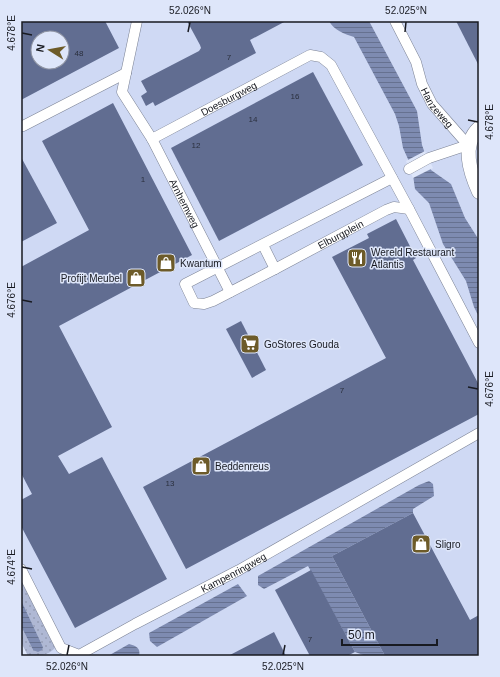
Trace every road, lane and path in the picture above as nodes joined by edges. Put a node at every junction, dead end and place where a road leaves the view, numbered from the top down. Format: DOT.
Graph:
graph roads {
  1 [pos="137,21"];
  2 [pos="395,21"];
  3 [pos="126,73"];
  4 [pos="21,126"];
  5 [pos="479,128"];
  6 [pos="152,139"];
  7 [pos="468,145"];
  8 [pos="408,169"];
  9 [pos="392,178"];
  10 [pos="479,192"];
  11 [pos="409,209"];
  12 [pos="263,245"];
  13 [pos="217,268"];
  14 [pos="275,269"];
  15 [pos="230,292"];
  16 [pos="479,343"];
  17 [pos="479,433"];
  18 [pos="21,569"];
  1 -- 3 [label="street"];
  2 -- 7 [label="street, Hanzeweg"];
  3 -- 4 [label="street"];
  3 -- 6 [label="street"];
  5 -- 7 [label="street"];
  6 -- 9 [label="street, Doesburgweg"];
  6 -- 13 [label="street, Arnhemweg"];
  7 -- 8 [label="street"];
  7 -- 10 [label="street"];
  9 -- 11 [label="street, Doesburgweg"];
  9 -- 12 [label="street, Elburgplein"];
  11 -- 14 [label="street, Elburgplein"];
  11 -- 16 [label="street, Doesburgweg"];
  12 -- 13 [label="street, Elburgplein"];
  12 -- 14 [label="street"];
  13 -- 15 [label="street"];
  13 -- 15 [label="street, Elburgplein"];
  14 -- 15 [label="street, Elburgplein"];
  17 -- 18 [label="street, Kampenringweg"];
}
